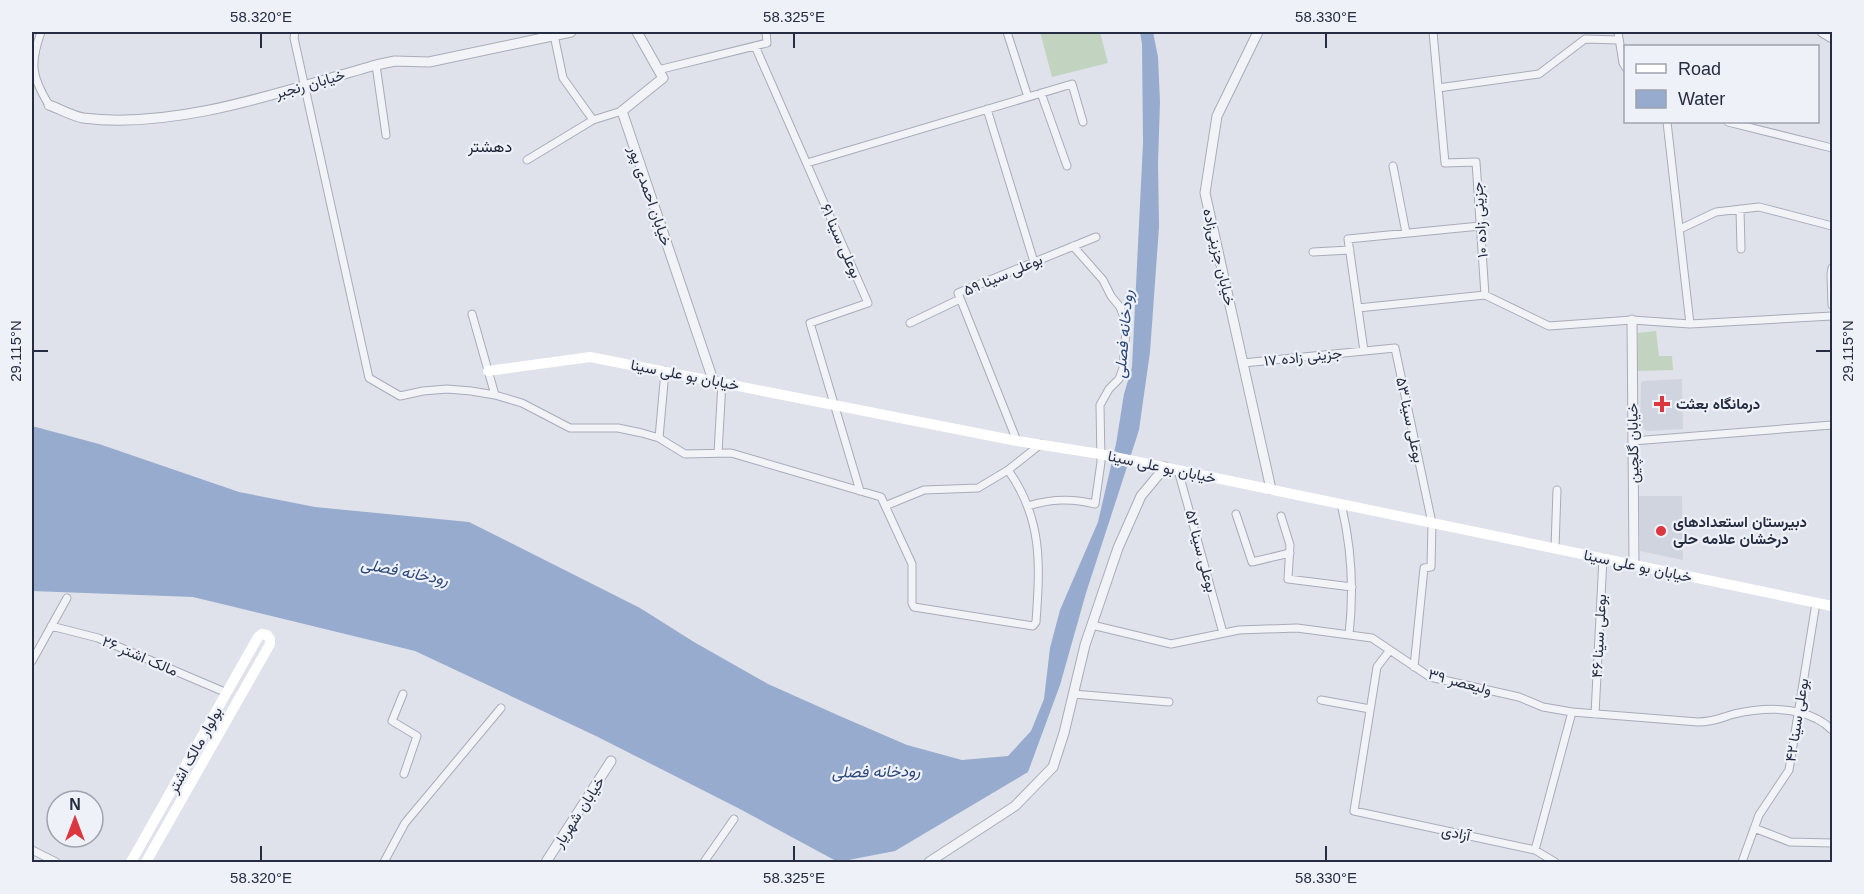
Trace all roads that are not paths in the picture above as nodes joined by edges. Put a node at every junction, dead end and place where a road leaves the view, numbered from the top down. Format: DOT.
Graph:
graph roads {
  1 [pos="41,32"];
  2 [pos="295,32"];
  3 [pos="571,32"];
  4 [pos="637,32"];
  5 [pos="766,32"];
  6 [pos="1007,32"];
  7 [pos="1258,32"];
  8 [pos="1433,32"];
  9 [pos="1822,32"];
  10 [pos="554,35"];
  11 [pos="1618,36"];
  12 [pos="1833,38"];
  13 [pos="755,46"];
  14 [pos="1624,60"];
  15 [pos="376,65"];
  16 [pos="658,70"];
  17 [pos="306,84"];
  18 [pos="1438,88"];
  19 [pos="1041,93"];
  20 [pos="1028,97"];
  21 [pos="49,105"];
  22 [pos="987,109"];
  23 [pos="622,111"];
  24 [pos="593,120"];
  25 [pos="1083,122"];
  26 [pos="1667,123"];
  27 [pos="1732,123"];
  28 [pos="386,135"];
  29 [pos="1833,148"];
  30 [pos="527,160"];
  31 [pos="807,164"];
  32 [pos="1067,166"];
  33 [pos="1393,166"];
  34 [pos="1740,209"];
  35 [pos="1833,225"];
  36 [pos="1480,226"];
  37 [pos="1680,229"];
  38 [pos="1406,233"];
  39 [pos="1096,237"];
  40 [pos="1073,246"];
  41 [pos="1741,249"];
  42 [pos="1350,250"];
  43 [pos="1313,252"];
  44 [pos="1034,262"];
  45 [pos="1833,268"];
  46 [pos="1485,295"];
  47 [pos="960,299"];
  48 [pos="1833,305"];
  49 [pos="1358,308"];
  50 [pos="472,314"];
  51 [pos="1833,316"];
  52 [pos="1632,320"];
  53 [pos="910,323"];
  54 [pos="1690,324"];
  55 [pos="1364,351"];
  56 [pos="1243,363"];
  57 [pos="488,371"];
  58 [pos="665,371"];
  59 [pos="718,381"];
  60 [pos="495,395"];
  61 [pos="834,405"];
  62 [pos="1833,425"];
  63 [pos="660,438"];
  64 [pos="1017,441"];
  65 [pos="1633,441"];
  66 [pos="1041,444"];
  67 [pos="718,453"];
  68 [pos="1100,454"];
  69 [pos="1165,467"];
  70 [pos="1008,470"];
  71 [pos="1178,470"];
  72 [pos="1271,489"];
  73 [pos="1557,490"];
  74 [pos="860,491"];
  75 [pos="1341,504"];
  76 [pos="885,506"];
  77 [pos="1028,506"];
  78 [pos="1236,514"];
  79 [pos="1281,516"];
  80 [pos="1432,523"];
  81 [pos="1555,548"];
  82 [pos="1290,554"];
  83 [pos="1604,558"];
  84 [pos="1634,565"];
  85 [pos="1352,587"];
  86 [pos="67,598"];
  87 [pos="1816,603"];
  88 [pos="1833,606"];
  89 [pos="1092,625"];
  90 [pos="51,626"];
  91 [pos="1223,633"];
  92 [pos="1349,635"];
  93 [pos="1390,650"];
  94 [pos="32,661"];
  95 [pos="1414,667"];
  96 [pos="227,693"];
  97 [pos="403,694"];
  98 [pos="1073,694"];
  99 [pos="1321,700"];
  100 [pos="1169,702"];
  101 [pos="501,708"];
  102 [pos="1370,709"];
  103 [pos="1572,712"];
  104 [pos="1798,712"];
  105 [pos="1595,714"];
  106 [pos="1833,730"];
  107 [pos="611,761"];
  108 [pos="404,774"];
  109 [pos="734,819"];
  110 [pos="1754,828"];
  111 [pos="1833,843"];
  112 [pos="32,850"];
  113 [pos="1535,850"];
  114 [pos="1544,860"];
  115 [pos="135,861"];
  116 [pos="56,862"];
  117 [pos="146,862"];
  118 [pos="384,862"];
  119 [pos="546,862"];
  120 [pos="704,862"];
  121 [pos="929,862"];
  122 [pos="1555,862"];
  123 [pos="1742,862"];
  1 -- 21 [label="street"];
  2 -- 17 [label="street"];
  3 -- 10 [label="street, خیابان رنجبر"];
  4 -- 16 [label="street"];
  5 -- 13 [label="street"];
  6 -- 20 [label="street"];
  7 -- 56 [label="street, خیابان جزینی‌زاده"];
  8 -- 18 [label="street, جزینی زاده ۱۰"];
  9 -- 12 [label="street"];
  10 -- 15 [label="street, خیابان رنجبر"];
  10 -- 24 [label="street"];
  11 -- 14 [label="street"];
  11 -- 18 [label="street"];
  13 -- 16 [label="street"];
  13 -- 31 [label="street, بوعلی سینا ۶۱"];
  15 -- 17 [label="street, خیابان رنجبر"];
  15 -- 28 [label="street"];
  16 -- 23 [label="street"];
  17 -- 21 [label="street, خیابان رنجبر"];
  17 -- 60 [label="street"];
  18 -- 36 [label="street, جزینی زاده ۱۰"];
  19 -- 20 [label="street"];
  19 -- 25 [label="street"];
  19 -- 32 [label="street"];
  20 -- 22 [label="street"];
  22 -- 31 [label="street"];
  22 -- 44 [label="street"];
  23 -- 24 [label="street"];
  23 -- 59 [label="street, خیابان احمدی پور"];
  24 -- 30 [label="street"];
  26 -- 37 [label="street"];
  27 -- 29 [label="street"];
  31 -- 61 [label="street, بوعلی سینا ۶۱"];
  33 -- 38 [label="street"];
  34 -- 35 [label="street"];
  34 -- 37 [label="street"];
  34 -- 41 [label="street"];
  36 -- 38 [label="street"];
  36 -- 46 [label="street, جزینی زاده ۱۰"];
  37 -- 54 [label="street"];
  38 -- 42 [label="street"];
  39 -- 40 [label="street, بوعلی سینا ۵۹"];
  40 -- 44 [label="street, بوعلی سینا ۵۹"];
  40 -- 68 [label="street"];
  42 -- 43 [label="street"];
  42 -- 49 [label="street"];
  44 -- 47 [label="street, بوعلی سینا ۵۹"];
  45 -- 48 [label="street"];
  46 -- 49 [label="street"];
  46 -- 52 [label="street"];
  47 -- 53 [label="street"];
  47 -- 64 [label="street, بوعلی سینا ۵۹"];
  49 -- 55 [label="street"];
  50 -- 57 [label="street"];
  51 -- 54 [label="street"];
  52 -- 54 [label="street"];
  52 -- 65 [label="street, خیابان گلچین"];
  55 -- 56 [label="street, جزینی زاده ۱۷"];
  55 -- 80 [label="street, بوعلی سینا ۵۳"];
  56 -- 72 [label="street, خیابان جزینی‌زاده"];
  57 -- 58 [label="main road, خیابان بو علی سینا"];
  57 -- 60 [label="street"];
  58 -- 59 [label="main road, خیابان بو علی سینا"];
  58 -- 63 [label="street"];
  59 -- 61 [label="main road, خیابان بو علی سینا"];
  59 -- 67 [label="street"];
  60 -- 63 [label="street"];
  61 -- 64 [label="main road, خیابان بو علی سینا"];
  61 -- 74 [label="street"];
  62 -- 65 [label="street"];
  63 -- 67 [label="street"];
  64 -- 66 [label="main road, خیابان بو علی سینا"];
  65 -- 84 [label="street, خیابان گلچین"];
  66 -- 68 [label="main road, خیابان بو علی سینا"];
  66 -- 70 [label="street"];
  67 -- 74 [label="street"];
  68 -- 69 [label="main road, خیابان بو علی سینا"];
  68 -- 77 [label="street"];
  69 -- 71 [label="main road, خیابان بو علی سینا"];
  69 -- 89 [label="street"];
  70 -- 76 [label="street"];
  70 -- 77 [label="street"];
  71 -- 72 [label="main road, خیابان بو علی سینا"];
  71 -- 91 [label="street, بوعلی سینا ۵۲"];
  72 -- 75 [label="main road, خیابان بو علی سینا"];
  73 -- 81 [label="street"];
  74 -- 76 [label="street"];
  75 -- 80 [label="main road, خیابان بو علی سینا"];
  75 -- 85 [label="street"];
  76 -- 77 [label="street"];
  78 -- 82 [label="street"];
  79 -- 82 [label="street"];
  80 -- 81 [label="main road, خیابان بو علی سینا"];
  80 -- 95 [label="street"];
  81 -- 83 [label="main road, خیابان بو علی سینا"];
  82 -- 85 [label="street"];
  83 -- 84 [label="main road, خیابان بو علی سینا"];
  83 -- 105 [label="street, بوعلی سینا ۴۶"];
  84 -- 87 [label="main road, خیابان بو علی سینا"];
  85 -- 92 [label="street"];
  86 -- 90 [label="street"];
  87 -- 88 [label="main road, خیابان بو علی سینا"];
  87 -- 104 [label="street, بوعلی سینا ۴۲"];
  89 -- 91 [label="street, ولیعصر ۳۹"];
  89 -- 98 [label="street"];
  90 -- 94 [label="street"];
  90 -- 96 [label="street, مالک اشتر ۲۶"];
  91 -- 92 [label="street, ولیعصر ۳۹"];
  92 -- 93 [label="street, ولیعصر ۳۹"];
  93 -- 95 [label="street, ولیعصر ۳۹"];
  93 -- 102 [label="street"];
  95 -- 103 [label="street, ولیعصر ۳۹"];
  96 -- 115 [label="main road, بولوار مالک اشتر"];
  96 -- 117 [label="main road, بولوار مالک اشتر"];
  97 -- 108 [label="street"];
  98 -- 100 [label="street"];
  98 -- 121 [label="street"];
  99 -- 102 [label="street"];
  101 -- 118 [label="street"];
  102 -- 113 [label="street, آزادی"];
  103 -- 105 [label="street, ولیعصر ۳۹"];
  103 -- 113 [label="street"];
  104 -- 105 [label="street, ولیعصر ۳۹"];
  104 -- 106 [label="street, ولیعصر ۳۹"];
  104 -- 110 [label="street, بوعلی سینا ۴۲"];
  107 -- 119 [label="street, خیابان شهریار"];
  109 -- 120 [label="street"];
  110 -- 111 [label="street"];
  110 -- 123 [label="street, بوعلی سینا ۴۲"];
  112 -- 116 [label="street"];
  113 -- 114 [label="street, آزادی"];
  114 -- 122 [label="street, آزادی"];
}
